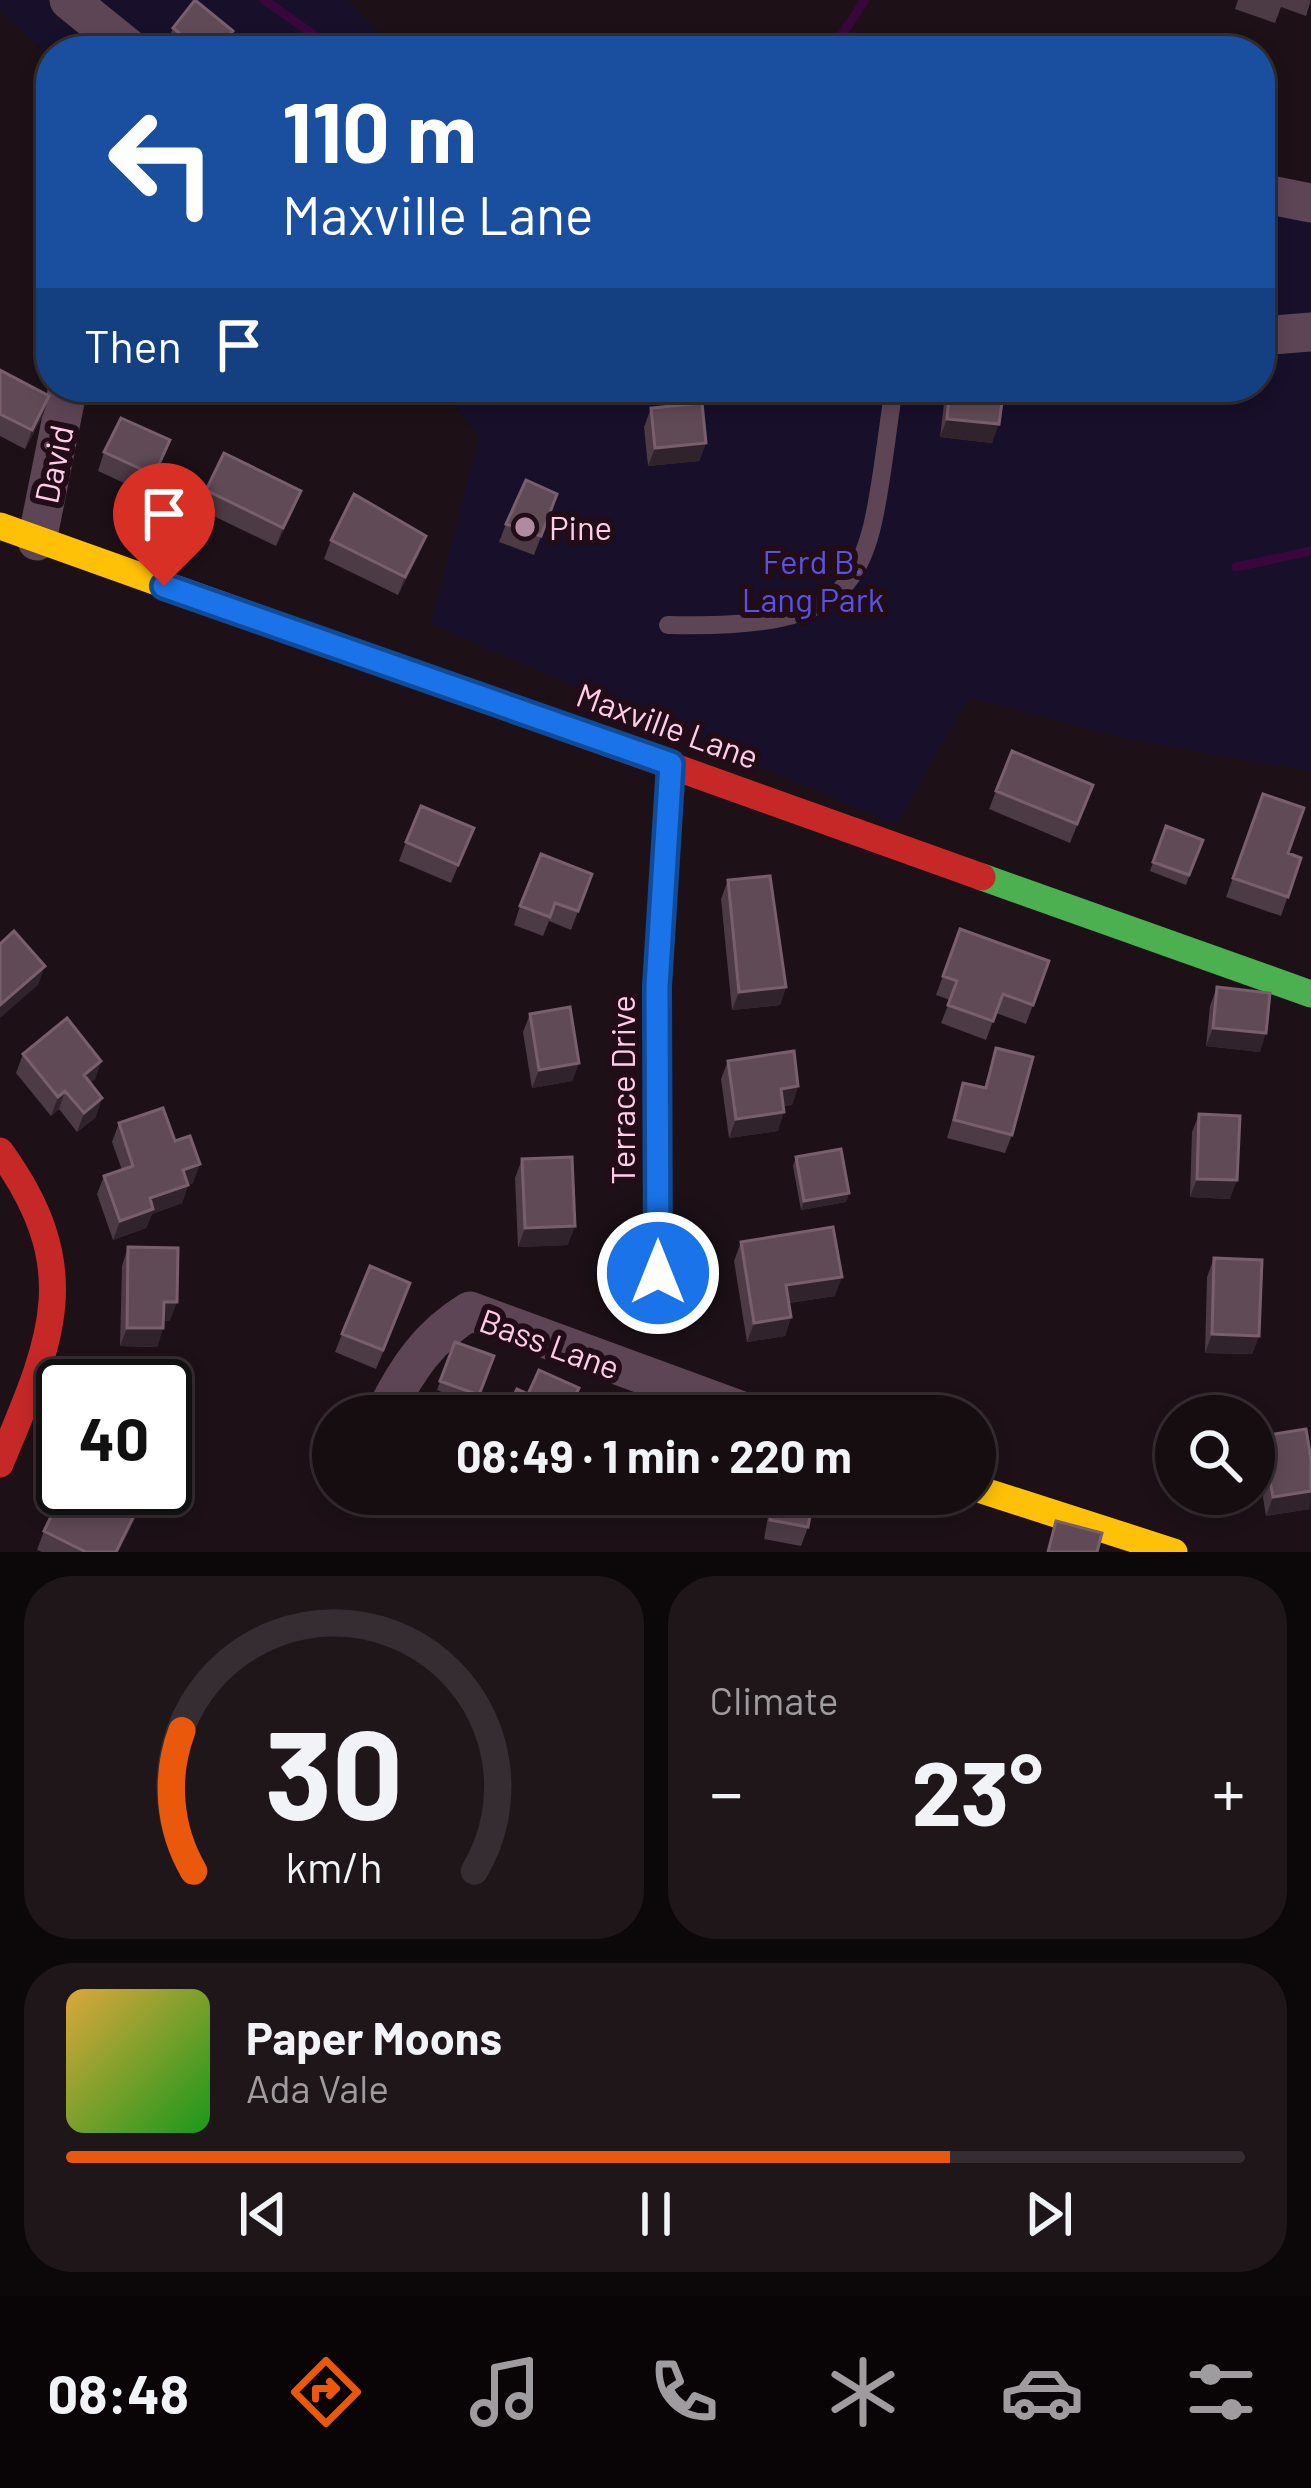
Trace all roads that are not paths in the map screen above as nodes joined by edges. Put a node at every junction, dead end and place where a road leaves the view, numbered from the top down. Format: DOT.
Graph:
graph roads {
  1 [pos="69,0"];
  2 [pos="114,36"];
  3 [pos="1275,196"];
  4 [pos="1311,202"];
  5 [pos="1311,332"];
  6 [pos="1275,335"];
  7 [pos="65,402"];
  8 [pos="892,402"];
  9 [pos="0,526"];
  10 [pos="37,541"];
  11 [pos="668,625"];
  12 [pos="671,764"];
  13 [pos="1311,994"];
  14 [pos="0,1151"];
  15 [pos="658,1273"];
  16 [pos="394,1395"];
  17 [pos="698,1395"];
  18 [pos="0,1464"];
  19 [pos="996,1495"];
  20 [pos="1156,1549"];
  1 -- 2 [label="street"];
  3 -- 4 [label="street"];
  5 -- 6 [label="street"];
  7 -- 10 [label="street, David"];
  8 -- 11 [label="lane"];
  9 -- 10 [label="street, Maxville Lane"];
  10 -- 12 [label="street, Maxville Lane"];
  12 -- 13 [label="street, Maxville Lane"];
  12 -- 15 [label="street, Terrace Drive"];
  14 -- 18 [label="street"];
  16 -- 17 [label="street, Bass Lane"];
  19 -- 20 [label="street"];
}
